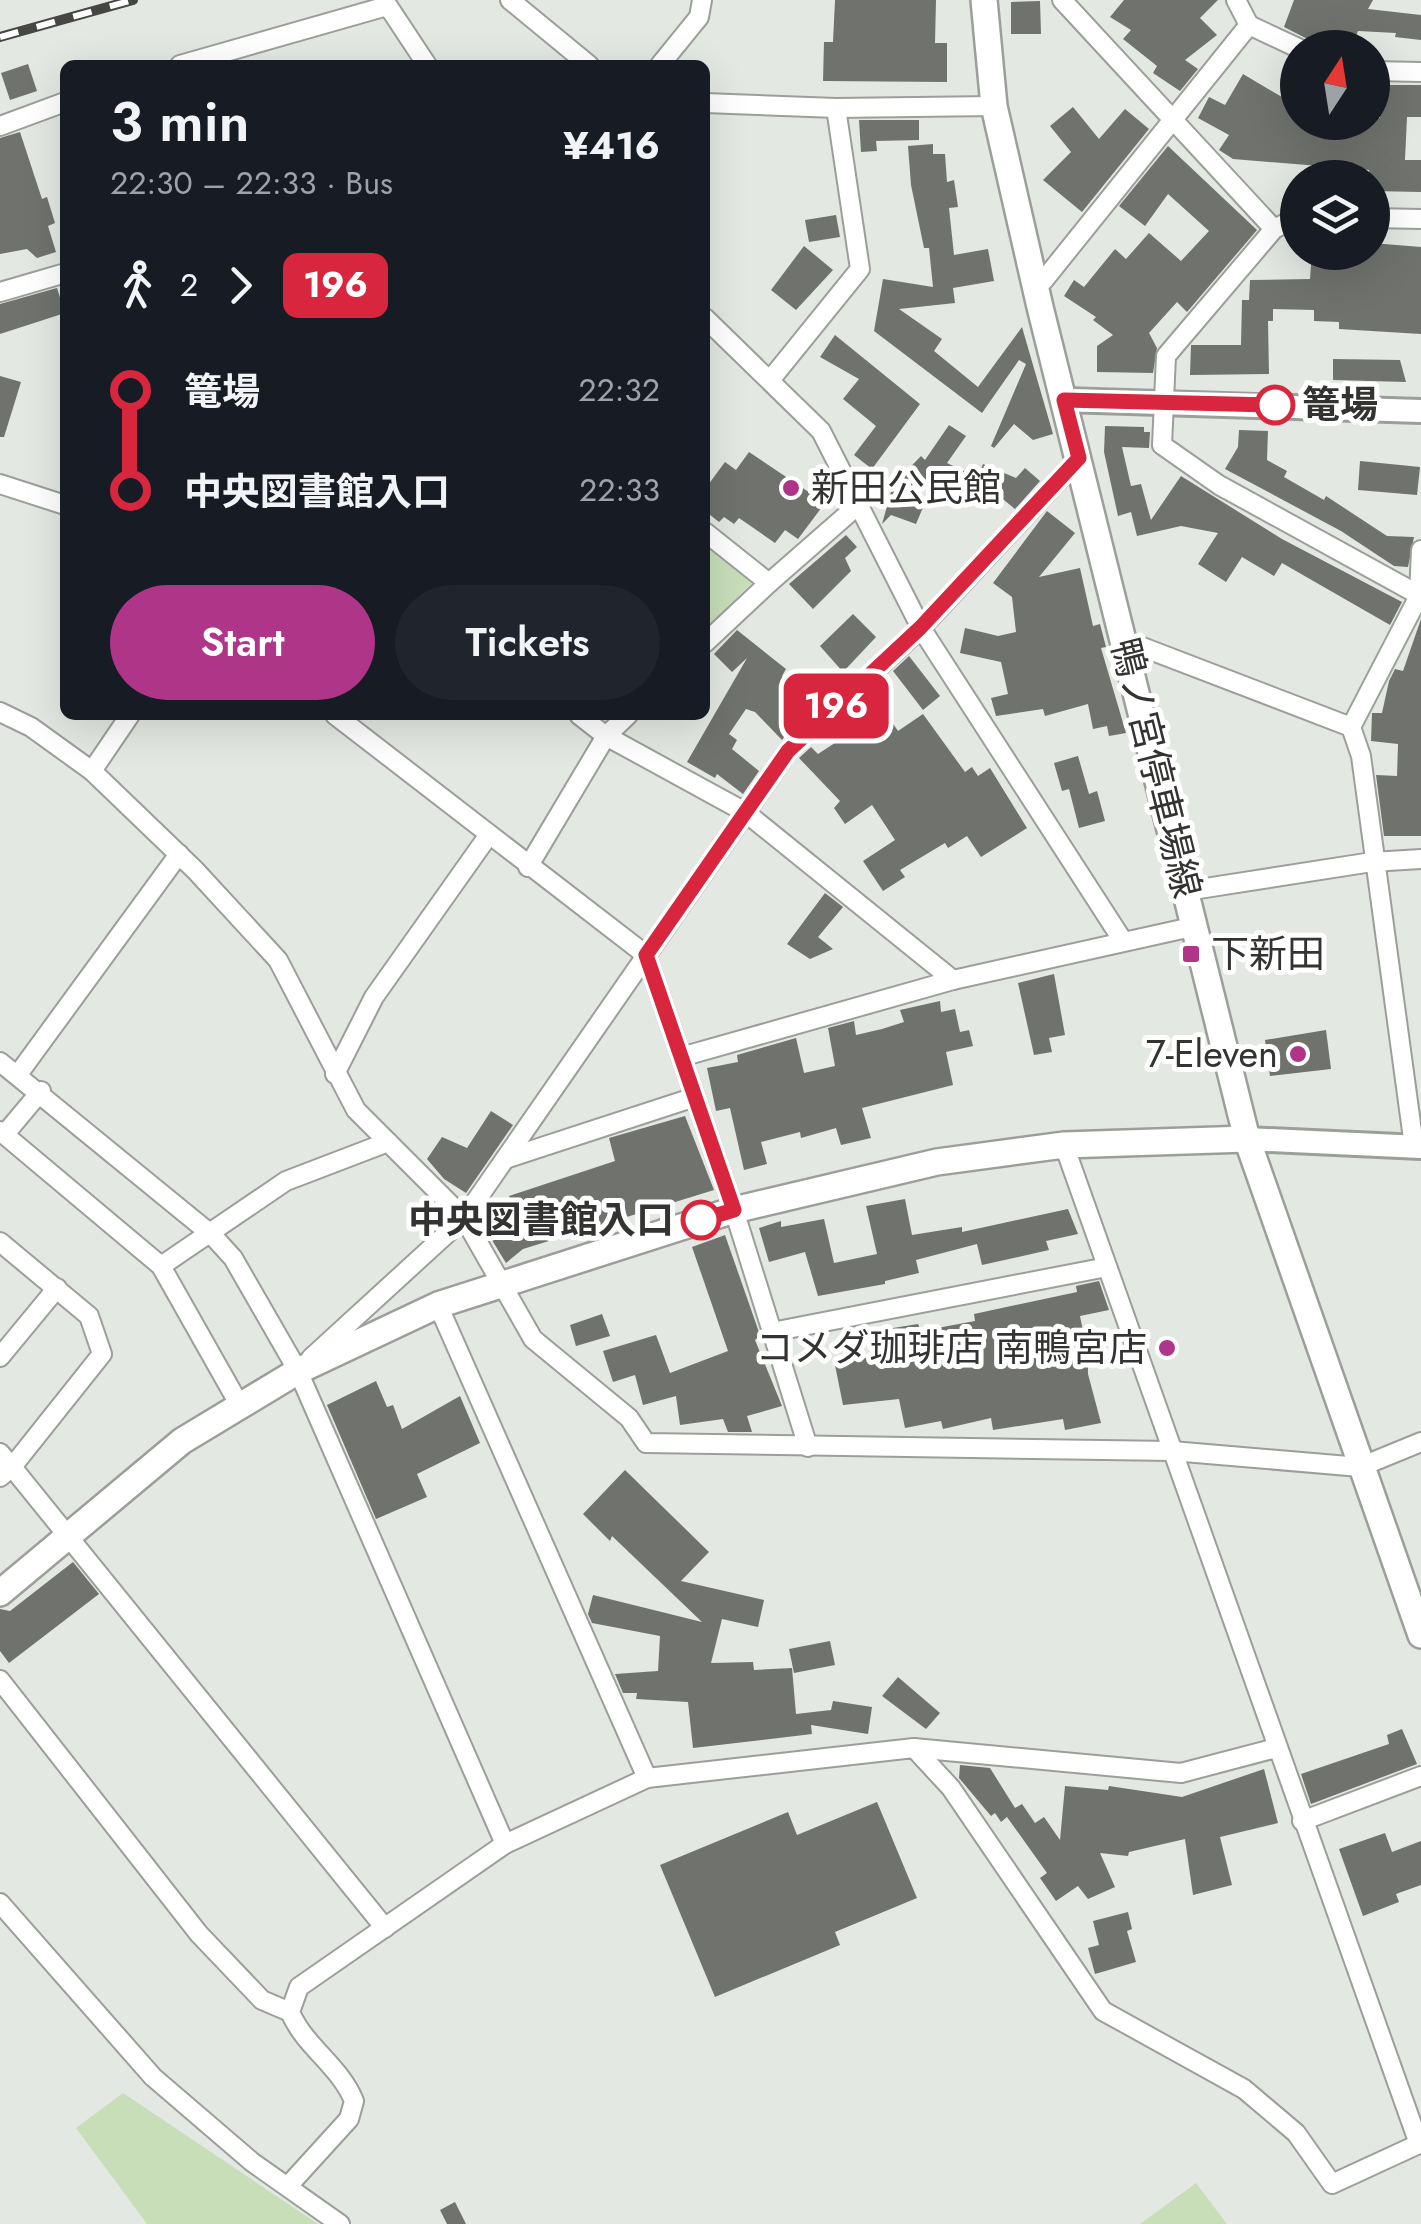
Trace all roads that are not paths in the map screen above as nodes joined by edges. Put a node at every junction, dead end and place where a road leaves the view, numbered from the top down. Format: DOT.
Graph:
graph roads {
  1 [pos="510,0"];
  2 [pos="702,0"];
  3 [pos="984,0"];
  4 [pos="1062,0"];
  5 [pos="1236,0"];
  6 [pos="386,3"];
  7 [pos="1248,24"];
  8 [pos="1280,39"];
  9 [pos="198,60"];
  10 [pos="424,60"];
  11 [pos="583,60"];
  12 [pos="664,60"];
  13 [pos="1390,72"];
  14 [pos="1421,72"];
  15 [pos="710,103"];
  16 [pos="60,104"];
  17 [pos="994,106"];
  18 [pos="836,108"];
  19 [pos="1173,122"];
  20 [pos="0,126"];
  21 [pos="1390,218"];
  22 [pos="1421,219"];
  23 [pos="1280,226"];
  24 [pos="1274,229"];
  25 [pos="60,275"];
  26 [pos="1034,280"];
  27 [pos="0,292"];
  28 [pos="710,323"];
  29 [pos="771,378"];
  30 [pos="1064,400"];
  31 [pos="1166,401"];
  32 [pos="1421,411"];
  33 [pos="1079,458"];
  34 [pos="0,484"];
  35 [pos="60,503"];
  36 [pos="856,506"];
  37 [pos="710,536"];
  38 [pos="1421,550"];
  39 [pos="769,582"];
  40 [pos="1420,596"];
  41 [pos="920,628"];
  42 [pos="710,638"];
  43 [pos="1124,640"];
  44 [pos="0,712"];
  45 [pos="127,720"];
  46 [pos="341,720"];
  47 [pos="585,720"];
  48 [pos="623,720"];
  49 [pos="1351,727"];
  50 [pos="606,736"];
  51 [pos="92,771"];
  52 [pos="745,812"];
  53 [pos="488,836"];
  54 [pos="179,854"];
  55 [pos="1421,860"];
  56 [pos="1372,862"];
  57 [pos="528,867"];
  58 [pos="1186,891"];
  59 [pos="1196,926"];
  60 [pos="1124,940"];
  61 [pos="646,955"];
  62 [pos="954,980"];
  63 [pos="682,1057"];
  64 [pos="0,1062"];
  65 [pos="18,1073"];
  66 [pos="336,1074"];
  67 [pos="42,1091"];
  68 [pos="695,1097"];
  69 [pos="2,1132"];
  70 [pos="1247,1139"];
  71 [pos="388,1142"];
  72 [pos="1064,1145"];
  73 [pos="1418,1147"];
  74 [pos="505,1159"];
  75 [pos="734,1210"];
  76 [pos="464,1218"];
  77 [pos="212,1235"];
  78 [pos="0,1242"];
  79 [pos="161,1266"];
  80 [pos="1107,1267"];
  81 [pos="500,1284"];
  82 [pos="57,1288"];
  83 [pos="438,1305"];
  84 [pos="772,1332"];
  85 [pos="0,1357"];
  86 [pos="298,1370"];
  87 [pos="239,1404"];
  88 [pos="1421,1442"];
  89 [pos="808,1446"];
  90 [pos="1172,1452"];
  91 [pos="4,1466"];
  92 [pos="1360,1467"];
  93 [pos="69,1532"];
  94 [pos="0,1593"];
  95 [pos="1421,1635"];
  96 [pos="0,1680"];
  97 [pos="914,1748"];
  98 [pos="1276,1748"];
  99 [pos="1421,1776"];
  100 [pos="647,1778"];
  101 [pos="1302,1821"];
  102 [pos="505,1844"];
  103 [pos="0,1904"];
  104 [pos="385,1928"];
  105 [pos="290,2012"];
  106 [pos="1420,2144"];
  107 [pos="288,2186"];
  108 [pos="340,2224"];
  1 -- 11 [label="street"];
  2 -- 12 [label="street"];
  3 -- 17 [label="main road, 鴨ノ宮停車場線"];
  4 -- 19 [label="street"];
  5 -- 7 [label="street"];
  6 -- 9 [label="street"];
  6 -- 10 [label="street"];
  7 -- 8 [label="street"];
  7 -- 19 [label="street"];
  13 -- 14 [label="street"];
  15 -- 18 [label="street"];
  16 -- 20 [label="street"];
  17 -- 18 [label="street"];
  17 -- 26 [label="main road, 鴨ノ宮停車場線"];
  18 -- 29 [label="street"];
  19 -- 24 [label="street"];
  19 -- 26 [label="street"];
  21 -- 22 [label="street"];
  23 -- 24 [label="street"];
  24 -- 31 [label="street"];
  25 -- 27 [label="street"];
  26 -- 30 [label="main road, 鴨ノ宮停車場線"];
  28 -- 29 [label="street"];
  29 -- 36 [label="street"];
  30 -- 31 [label="street"];
  30 -- 33 [label="main road, 鴨ノ宮停車場線"];
  31 -- 32 [label="street"];
  31 -- 40 [label="street"];
  33 -- 41 [label="street"];
  33 -- 43 [label="main road, 鴨ノ宮停車場線"];
  34 -- 35 [label="street"];
  36 -- 39 [label="street"];
  36 -- 41 [label="street"];
  37 -- 39 [label="street"];
  38 -- 40 [label="street"];
  39 -- 42 [label="street"];
  40 -- 49 [label="street"];
  41 -- 52 [label="street"];
  41 -- 60 [label="street"];
  43 -- 49 [label="street"];
  43 -- 58 [label="main road, 鴨ノ宮停車場線"];
  44 -- 51 [label="street"];
  45 -- 51 [label="street"];
  46 -- 53 [label="street"];
  47 -- 50 [label="street"];
  48 -- 50 [label="street"];
  49 -- 56 [label="street"];
  50 -- 52 [label="street"];
  50 -- 57 [label="street"];
  51 -- 54 [label="street"];
  52 -- 61 [label="street"];
  52 -- 62 [label="street"];
  53 -- 57 [label="street"];
  53 -- 66 [label="street"];
  54 -- 65 [label="street"];
  54 -- 66 [label="street"];
  55 -- 56 [label="street"];
  56 -- 58 [label="street"];
  56 -- 73 [label="street"];
  57 -- 61 [label="street"];
  58 -- 59 [label="main road, 鴨ノ宮停車場線"];
  59 -- 60 [label="street"];
  59 -- 70 [label="main road, 鴨ノ宮停車場線"];
  60 -- 62 [label="street"];
  61 -- 63 [label="street"];
  61 -- 74 [label="street"];
  62 -- 63 [label="street"];
  63 -- 68 [label="street"];
  64 -- 65 [label="street"];
  65 -- 67 [label="street"];
  66 -- 71 [label="street"];
  67 -- 69 [label="street"];
  67 -- 77 [label="street"];
  68 -- 74 [label="street"];
  68 -- 75 [label="street"];
  69 -- 79 [label="street"];
  70 -- 72 [label="main road"];
  70 -- 73 [label="street"];
  70 -- 92 [label="main road, 鴨ノ宮停車場線"];
  71 -- 76 [label="street"];
  71 -- 77 [label="street"];
  72 -- 75 [label="main road"];
  72 -- 80 [label="street"];
  74 -- 76 [label="street"];
  75 -- 81 [label="main road"];
  75 -- 84 [label="street"];
  76 -- 81 [label="street"];
  76 -- 86 [label="street"];
  77 -- 79 [label="street"];
  77 -- 86 [label="street"];
  78 -- 82 [label="street"];
  79 -- 87 [label="street"];
  80 -- 84 [label="street"];
  80 -- 90 [label="street"];
  81 -- 83 [label="main road"];
  81 -- 89 [label="street"];
  82 -- 85 [label="street"];
  82 -- 91 [label="street"];
  83 -- 86 [label="main road"];
  83 -- 100 [label="street"];
  84 -- 89 [label="street"];
  86 -- 87 [label="main road"];
  86 -- 102 [label="street"];
  87 -- 93 [label="main road"];
  88 -- 92 [label="street"];
  89 -- 90 [label="street"];
  90 -- 92 [label="street"];
  90 -- 98 [label="street"];
  91 -- 93 [label="street"];
  92 -- 95 [label="main road, 鴨ノ宮停車場線"];
  93 -- 94 [label="main road"];
  93 -- 104 [label="street"];
  96 -- 105 [label="street"];
  97 -- 98 [label="street"];
  97 -- 100 [label="street"];
  97 -- 106 [label="street"];
  98 -- 101 [label="street"];
  99 -- 101 [label="street"];
  100 -- 102 [label="street"];
  101 -- 106 [label="street"];
  102 -- 104 [label="street"];
  103 -- 107 [label="street"];
  104 -- 105 [label="street"];
  105 -- 107 [label="street"];
  107 -- 108 [label="street"];
}
